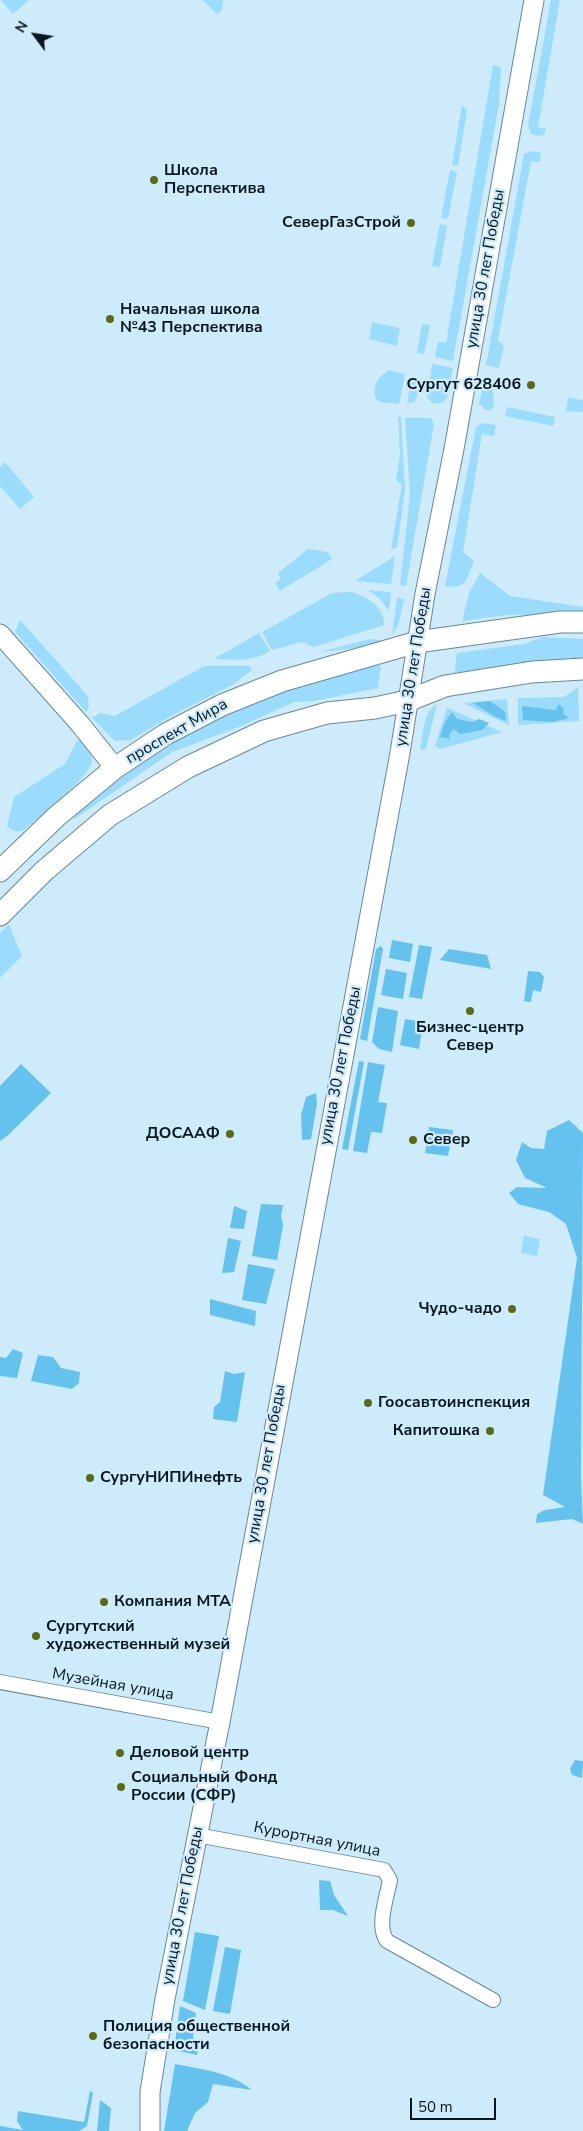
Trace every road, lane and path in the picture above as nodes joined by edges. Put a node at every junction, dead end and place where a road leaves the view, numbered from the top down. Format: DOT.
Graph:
graph roads {
  1 [pos="534,0"];
  2 [pos="583,622"];
  3 [pos="0,634"];
  4 [pos="417,642"];
  5 [pos="583,669"];
  6 [pos="407,701"];
  7 [pos="115,768"];
  8 [pos="0,871"];
  9 [pos="0,915"];
  10 [pos="0,1682"];
  11 [pos="220,1722"];
  12 [pos="197,1835"];
  13 [pos="493,2000"];
  14 [pos="150,2092"];
  15 [pos="136,2131"];
  16 [pos="150,2131"];
  1 -- 4 [label="main road, улица 30 лет Победы"];
  2 -- 4 [label="main road, проспект Мира"];
  3 -- 7 [label="main road"];
  4 -- 6 [label="main road, улица 30 лет Победы"];
  4 -- 7 [label="main road, проспект Мира"];
  5 -- 6 [label="main road"];
  6 -- 9 [label="main road"];
  6 -- 11 [label="main road, улица 30 лет Победы"];
  7 -- 8 [label="main road, проспект Мира"];
  10 -- 11 [label="street, Музейная улица"];
  11 -- 12 [label="main road, улица 30 лет Победы"];
  12 -- 13 [label="street, Курортная улица"];
  12 -- 14 [label="main road, улица 30 лет Победы"];
  14 -- 15 [label="main road"];
  14 -- 16 [label="main road, улица 30 лет Победы"];
}
